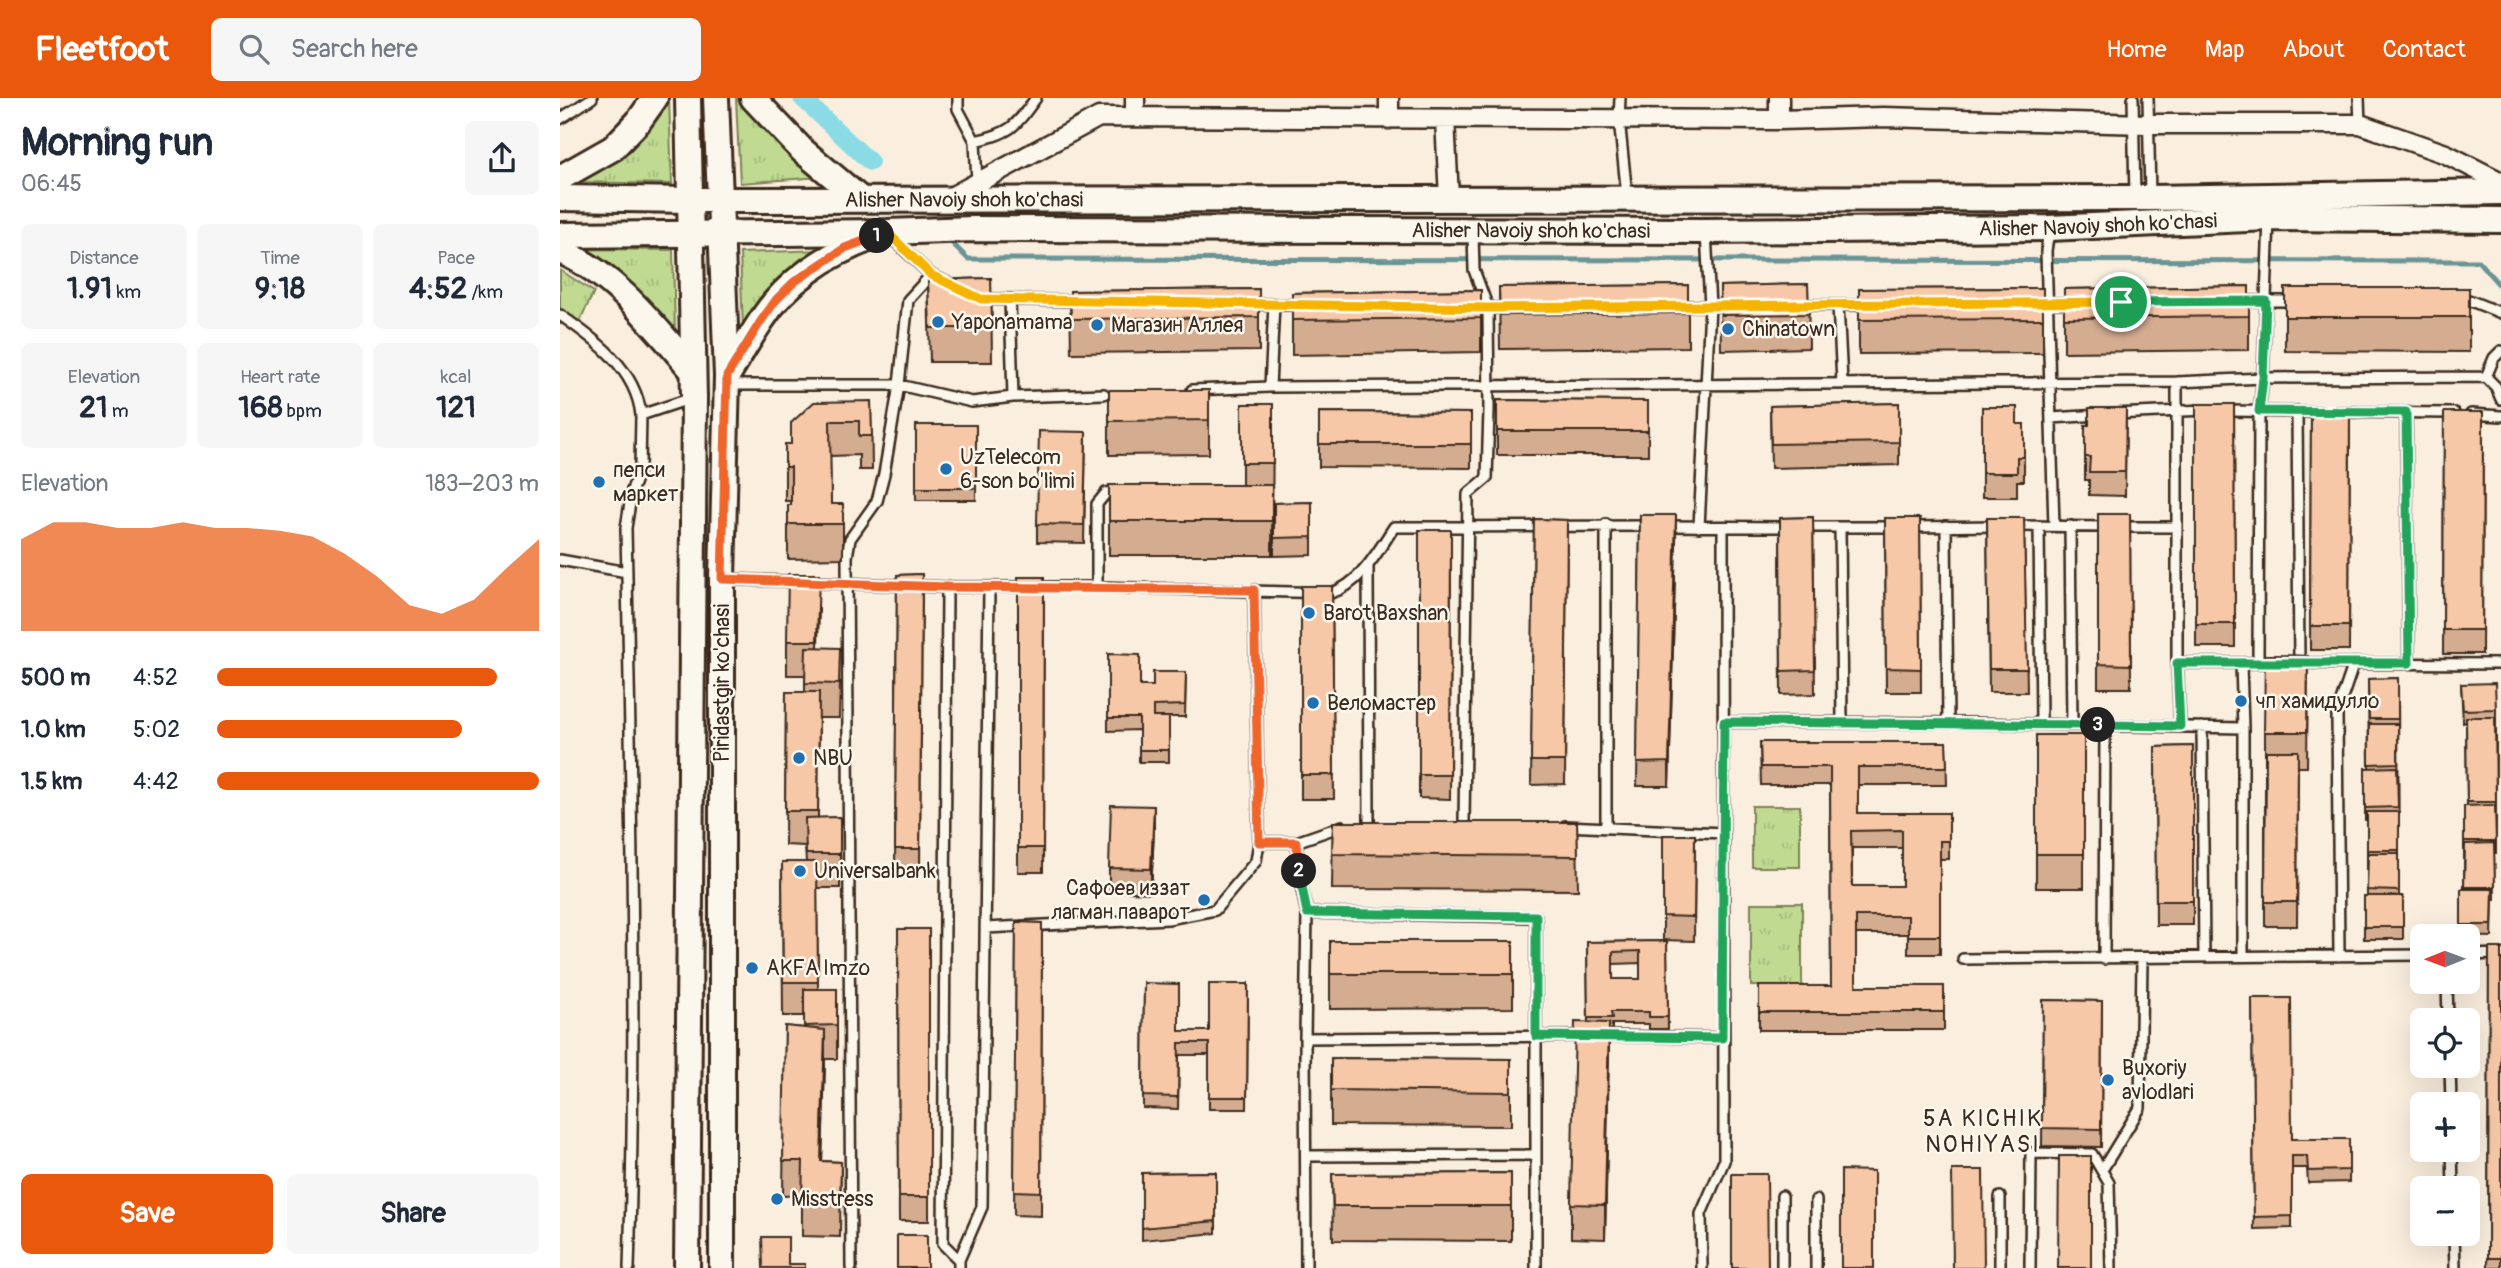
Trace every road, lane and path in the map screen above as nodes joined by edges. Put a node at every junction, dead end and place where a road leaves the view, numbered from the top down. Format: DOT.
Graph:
graph roads {
  1 [pos="592,98"];
  2 [pos="655,98"];
  3 [pos="688,98"];
  4 [pos="716,98"];
  5 [pos="753,98"];
  6 [pos="958,98"];
  7 [pos="1036,98"];
  8 [pos="1135,98"];
  9 [pos="1389,98"];
  10 [pos="1620,98"];
  11 [pos="1779,98"];
  12 [pos="2133,98"];
  13 [pos="2148,98"];
  14 [pos="2359,98"];
  15 [pos="1135,117"];
  16 [pos="560,119"];
  17 [pos="1389,119"];
  18 [pos="1445,119"];
  19 [pos="1619,119"];
  20 [pos="1779,120"];
  21 [pos="2140,124"];
  22 [pos="2360,124"];
  23 [pos="975,141"];
  24 [pos="560,178"];
  25 [pos="976,183"];
  26 [pos="2501,183"];
  27 [pos="2501,192"];
  28 [pos="560,198"];
  29 [pos="859,198"];
  30 [pos="949,198"];
  31 [pos="1449,198"];
  32 [pos="1627,198"];
  33 [pos="2143,198"];
  34 [pos="689,200"];
  35 [pos="720,200"];
  36 [pos="2269,218"];
  37 [pos="2501,220"];
  38 [pos="722,232"];
  39 [pos="887,232"];
  40 [pos="689,234"];
  41 [pos="560,235"];
  42 [pos="1474,239"];
  43 [pos="2048,239"];
  44 [pos="1706,240"];
  45 [pos="560,251"];
  46 [pos="931,275"];
  47 [pos="956,287"];
  48 [pos="968,293"];
  49 [pos="1010,299"];
  50 [pos="2452,299"];
  51 [pos="1094,301"];
  52 [pos="2266,301"];
  53 [pos="2306,301"];
  54 [pos="2225,302"];
  55 [pos="1233,303"];
  56 [pos="2020,303"];
  57 [pos="2048,303"];
  58 [pos="2089,303"];
  59 [pos="1274,304"];
  60 [pos="1880,304"];
  61 [pos="1314,305"];
  62 [pos="1787,305"];
  63 [pos="1838,305"];
  64 [pos="1668,306"];
  65 [pos="1710,306"];
  66 [pos="1736,306"];
  67 [pos="1462,308"];
  68 [pos="1488,308"];
  69 [pos="1516,308"];
  70 [pos="2501,313"];
  71 [pos="560,315"];
  72 [pos="2501,351"];
  73 [pos="693,371"];
  74 [pos="2486,377"];
  75 [pos="2263,378"];
  76 [pos="727,380"];
  77 [pos="1842,382"];
  78 [pos="2177,382"];
  79 [pos="899,384"];
  80 [pos="1489,384"];
  81 [pos="2051,384"];
  82 [pos="1707,386"];
  83 [pos="1270,387"];
  84 [pos="1181,391"];
  85 [pos="1104,394"];
  86 [pos="694,397"];
  87 [pos="1013,397"];
  88 [pos="2501,398"];
  89 [pos="2178,410"];
  90 [pos="2259,411"];
  91 [pos="2297,411"];
  92 [pos="2406,412"];
  93 [pos="641,415"];
  94 [pos="2501,416"];
  95 [pos="2051,418"];
  96 [pos="1133,491"];
  97 [pos="1606,524"];
  98 [pos="1468,526"];
  99 [pos="1946,526"];
  100 [pos="2039,526"];
  101 [pos="2054,526"];
  102 [pos="2070,526"];
  103 [pos="1699,527"];
  104 [pos="1840,527"];
  105 [pos="2177,527"];
  106 [pos="1723,528"];
  107 [pos="560,560"];
  108 [pos="1368,566"];
  109 [pos="627,572"];
  110 [pos="722,579"];
  111 [pos="848,584"];
  112 [pos="947,587"];
  113 [pos="989,587"];
  114 [pos="1097,587"];
  115 [pos="1254,590"];
  116 [pos="2177,663"];
  117 [pos="2241,663"];
  118 [pos="2258,663"];
  119 [pos="2272,663"];
  120 [pos="2285,663"];
  121 [pos="2299,663"];
  122 [pos="2354,663"];
  123 [pos="2409,663"];
  124 [pos="2501,664"];
  125 [pos="1724,722"];
  126 [pos="1842,722"];
  127 [pos="1948,723"];
  128 [pos="2041,724"];
  129 [pos="2072,724"];
  130 [pos="2105,725"];
  131 [pos="2180,726"];
  132 [pos="2202,727"];
  133 [pos="2243,728"];
  134 [pos="1360,824"];
  135 [pos="1382,824"];
  136 [pos="1477,824"];
  137 [pos="1555,825"];
  138 [pos="1606,826"];
  139 [pos="1724,833"];
  140 [pos="1259,842"];
  141 [pos="1296,842"];
  142 [pos="1307,913"];
  143 [pos="985,928"];
  144 [pos="2501,954"];
  145 [pos="2410,955"];
  146 [pos="2480,955"];
  147 [pos="2204,956"];
  148 [pos="2243,956"];
  149 [pos="2339,956"];
  150 [pos="1963,959"];
  151 [pos="2104,959"];
  152 [pos="2142,959"];
  153 [pos="1536,1036"];
  154 [pos="1305,1038"];
  155 [pos="1722,1038"];
  156 [pos="1536,1154"];
  157 [pos="1307,1156"];
  158 [pos="2102,1170"];
  159 [pos="1782,1196"];
  160 [pos="2000,1198"];
  161 [pos="1816,1200"];
  162 [pos="2454,1246"];
  163 [pos="959,1264"];
  164 [pos="629,1268"];
  165 [pos="687,1268"];
  166 [pos="722,1268"];
  167 [pos="851,1268"];
  168 [pos="1307,1268"];
  169 [pos="1536,1268"];
  170 [pos="1702,1268"];
  171 [pos="1782,1268"];
  172 [pos="1816,1268"];
  173 [pos="2000,1268"];
  174 [pos="2030,1268"];
  175 [pos="2110,1268"];
  176 [pos="2455,1268"];
  1 -- 16 [label="lane"];
  2 -- 24 [label="main road"];
  3 -- 34 [label="main road, Piridastgir ko'chasi"];
  4 -- 35 [label="main road, Piridastgir ko'chasi"];
  5 -- 29 [label="main road"];
  6 -- 23 [label="lane"];
  7 -- 23 [label="lane"];
  8 -- 15 [label="street"];
  9 -- 17 [label="street"];
  10 -- 19 [label="lane"];
  11 -- 20 [label="street"];
  12 -- 21 [label="lane"];
  13 -- 21 [label="lane"];
  14 -- 22 [label="lane"];
  15 -- 17 [label="street"];
  15 -- 25 [label="street"];
  17 -- 18 [label="street"];
  18 -- 19 [label="street"];
  18 -- 31 [label="street"];
  19 -- 20 [label="street"];
  19 -- 32 [label="lane"];
  20 -- 21 [label="street"];
  21 -- 22 [label="street"];
  21 -- 33 [label="lane"];
  21 -- 33 [label="lane"];
  22 -- 26 [label="street"];
  23 -- 25 [label="lane"];
  25 -- 30 [label="street"];
  27 -- 33 [label="main road, Alisher Navoiy shoh ko'chasi"];
  28 -- 34 [label="main road, Alisher Navoiy shoh ko'chasi"];
  29 -- 30 [label="main road, Alisher Navoiy shoh ko'chasi"];
  29 -- 35 [label="main road, Alisher Navoiy shoh ko'chasi"];
  30 -- 31 [label="main road, Alisher Navoiy shoh ko'chasi"];
  31 -- 32 [label="main road, Alisher Navoiy shoh ko'chasi"];
  32 -- 33 [label="main road, Alisher Navoiy shoh ko'chasi"];
  34 -- 35 [label="main road, Alisher Navoiy shoh ko'chasi"];
  34 -- 40 [label="main road, Piridastgir ko'chasi"];
  35 -- 38 [label="main road, Piridastgir ko'chasi"];
  36 -- 37 [label="main road, Alisher Navoiy shoh ko'chasi"];
  36 -- 43 [label="main road, Alisher Navoiy shoh ko'chasi"];
  36 -- 52 [label="lane"];
  38 -- 39 [label="main road, Alisher Navoiy shoh ko'chasi"];
  38 -- 40 [label="main road, Alisher Navoiy shoh ko'chasi"];
  38 -- 76 [label="main road, Piridastgir ko'chasi"];
  39 -- 42 [label="main road, Alisher Navoiy shoh ko'chasi"];
  39 -- 46 [label="lane"];
  39 -- 76 [label="main road"];
  40 -- 41 [label="main road, Alisher Navoiy shoh ko'chasi"];
  40 -- 73 [label="main road, Piridastgir ko'chasi"];
  42 -- 44 [label="main road, Alisher Navoiy shoh ko'chasi"];
  42 -- 68 [label="lane"];
  43 -- 44 [label="main road, Alisher Navoiy shoh ko'chasi"];
  43 -- 57 [label="lane"];
  44 -- 65 [label="lane"];
  45 -- 73 [label="main road"];
  46 -- 47 [label="lane"];
  46 -- 79 [label="lane"];
  48 -- 49 [label="lane"];
  49 -- 51 [label="lane"];
  49 -- 87 [label="lane"];
  50 -- 70 [label="lane"];
  52 -- 53 [label="lane"];
  52 -- 54 [label="lane"];
  52 -- 75 [label="lane"];
  55 -- 59 [label="lane"];
  56 -- 57 [label="lane"];
  57 -- 58 [label="lane"];
  57 -- 81 [label="lane"];
  59 -- 61 [label="lane"];
  59 -- 83 [label="lane"];
  60 -- 63 [label="lane"];
  62 -- 63 [label="lane"];
  63 -- 77 [label="lane"];
  64 -- 65 [label="lane"];
  65 -- 66 [label="lane"];
  65 -- 82 [label="lane"];
  67 -- 68 [label="lane"];
  68 -- 69 [label="lane"];
  68 -- 80 [label="lane"];
  71 -- 93 [label="lane"];
  72 -- 74 [label="lane"];
  73 -- 86 [label="main road, Piridastgir ko'chasi"];
  74 -- 75 [label="lane"];
  74 -- 88 [label="lane"];
  75 -- 78 [label="lane"];
  75 -- 90 [label="lane"];
  76 -- 79 [label="lane"];
  76 -- 110 [label="main road, Piridastgir ko'chasi"];
  77 -- 81 [label="lane"];
  77 -- 82 [label="lane"];
  78 -- 81 [label="lane"];
  78 -- 89 [label="lane"];
  79 -- 87 [label="lane"];
  79 -- 111 [label="lane"];
  80 -- 82 [label="lane"];
  80 -- 83 [label="lane"];
  80 -- 98 [label="lane"];
  81 -- 95 [label="lane"];
  82 -- 103 [label="lane"];
  83 -- 84 [label="lane"];
  85 -- 87 [label="lane"];
  86 -- 93 [label="lane"];
  86 -- 165 [label="main road, Piridastgir ko'chasi"];
  89 -- 90 [label="lane"];
  89 -- 95 [label="lane"];
  89 -- 105 [label="lane"];
  90 -- 91 [label="lane"];
  90 -- 118 [label="lane"];
  91 -- 92 [label="lane"];
  91 -- 121 [label="lane"];
  92 -- 94 [label="lane"];
  92 -- 123 [label="lane"];
  93 -- 109 [label="lane"];
  95 -- 101 [label="lane"];
  96 -- 114 [label="lane"];
  97 -- 98 [label="lane"];
  97 -- 103 [label="lane"];
  97 -- 138 [label="lane"];
  98 -- 108 [label="lane"];
  98 -- 136 [label="lane"];
  99 -- 100 [label="lane"];
  99 -- 104 [label="lane"];
  99 -- 127 [label="lane"];
  100 -- 101 [label="lane"];
  100 -- 128 [label="lane"];
  101 -- 102 [label="lane"];
  102 -- 105 [label="lane"];
  102 -- 129 [label="lane"];
  103 -- 106 [label="lane"];
  104 -- 106 [label="lane"];
  104 -- 126 [label="lane"];
  105 -- 116 [label="lane"];
  106 -- 125 [label="lane"];
  107 -- 109 [label="lane"];
  108 -- 115 [label="lane"];
  108 -- 134 [label="lane"];
  109 -- 164 [label="lane"];
  110 -- 111 [label="lane"];
  110 -- 166 [label="main road, Piridastgir ko'chasi"];
  111 -- 112 [label="lane"];
  111 -- 167 [label="lane"];
  112 -- 113 [label="lane"];
  112 -- 163 [label="lane"];
  113 -- 114 [label="lane"];
  113 -- 143 [label="lane"];
  114 -- 115 [label="lane"];
  115 -- 140 [label="lane"];
  116 -- 117 [label="lane"];
  116 -- 131 [label="lane"];
  117 -- 118 [label="lane"];
  117 -- 133 [label="lane"];
  118 -- 119 [label="lane"];
  120 -- 121 [label="lane"];
  121 -- 122 [label="lane"];
  122 -- 123 [label="lane"];
  122 -- 149 [label="lane"];
  123 -- 124 [label="lane"];
  125 -- 126 [label="lane"];
  125 -- 139 [label="lane"];
  126 -- 127 [label="lane"];
  127 -- 128 [label="lane"];
  128 -- 129 [label="lane"];
  129 -- 130 [label="lane"];
  130 -- 131 [label="lane"];
  130 -- 151 [label="lane"];
  131 -- 132 [label="lane"];
  132 -- 133 [label="lane"];
  132 -- 147 [label="lane"];
  133 -- 148 [label="lane"];
  134 -- 135 [label="lane"];
  134 -- 141 [label="lane"];
  137 -- 138 [label="lane"];
  138 -- 139 [label="lane"];
  139 -- 155 [label="lane"];
  140 -- 141 [label="lane"];
  140 -- 143 [label="lane"];
  141 -- 142 [label="lane"];
  142 -- 153 [label="lane"];
  142 -- 154 [label="lane"];
  143 -- 163 [label="lane"];
  144 -- 146 [label="lane"];
  145 -- 149 [label="lane"];
  147 -- 148 [label="lane"];
  147 -- 152 [label="lane"];
  148 -- 149 [label="lane"];
  150 -- 151 [label="lane"];
  151 -- 152 [label="lane"];
  152 -- 158 [label="lane"];
  153 -- 154 [label="lane"];
  153 -- 155 [label="lane"];
  153 -- 156 [label="lane"];
  154 -- 157 [label="lane"];
  155 -- 170 [label="lane"];
  156 -- 157 [label="lane"];
  156 -- 169 [label="lane"];
  157 -- 168 [label="lane"];
  158 -- 174 [label="lane"];
  158 -- 175 [label="lane"];
  159 -- 171 [label="lane"];
  160 -- 173 [label="lane"];
  161 -- 172 [label="lane"];
  162 -- 176 [label="lane"];
}
